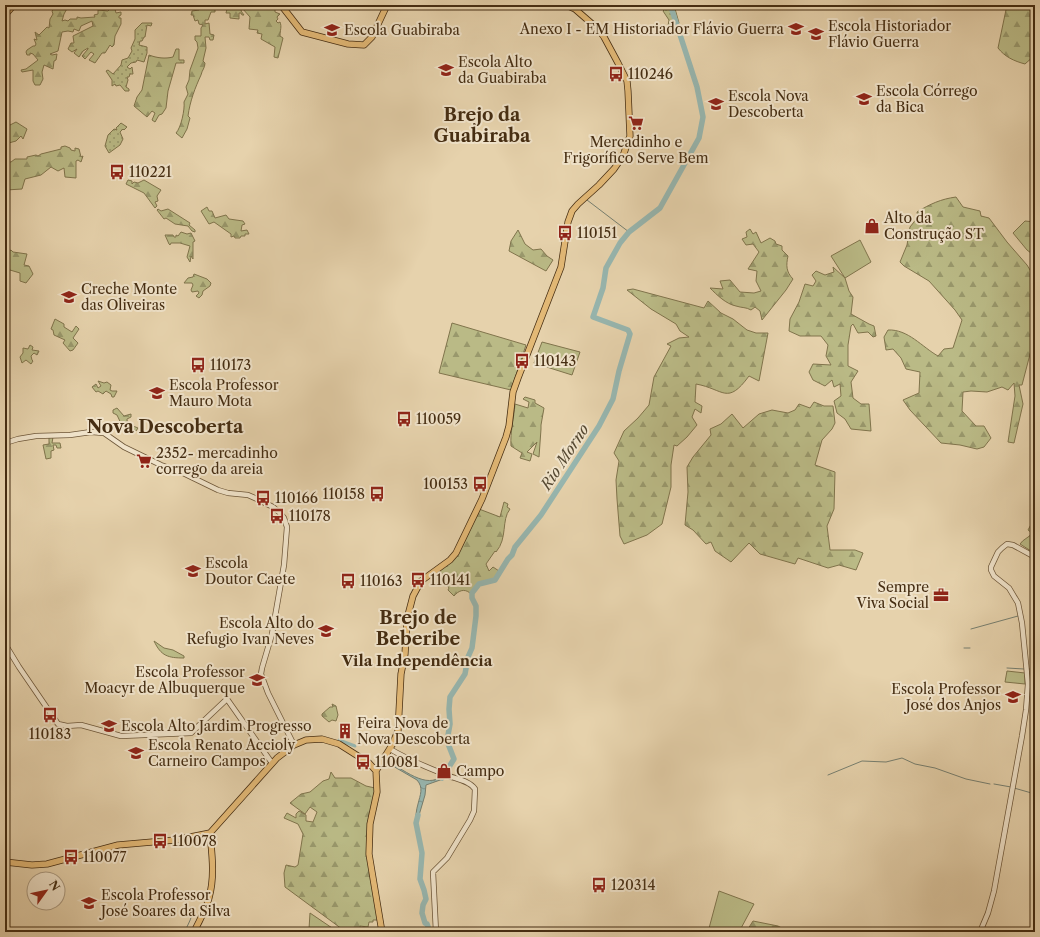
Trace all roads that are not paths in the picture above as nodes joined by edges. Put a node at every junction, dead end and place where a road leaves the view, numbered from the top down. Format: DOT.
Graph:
graph roads {
  1 [pos="14,5"];
  2 [pos="281,5"];
  3 [pos="387,5"];
  4 [pos="566,5"];
  5 [pos="5,15"];
  6 [pos="5,443"];
  7 [pos="1035,557"];
  8 [pos="5,644"];
  9 [pos="294,745"];
  10 [pos="390,749"];
  11 [pos="272,763"];
  12 [pos="376,771"];
  13 [pos="210,833"];
  14 [pos="5,862"];
  15 [pos="194,932"];
  16 [pos="382,932"];
  17 [pos="436,932"];
  18 [pos="980,932"];
  1 -- 5 [label="main road"];
  2 -- 3 [label="main road"];
  4 -- 10 [label="main road"];
  6 -- 9 [label="street"];
  7 -- 18 [label="street"];
  8 -- 11 [label="street"];
  9 -- 11 [label="main road"];
  9 -- 12 [label="main road"];
  10 -- 12 [label="main road"];
  10 -- 17 [label="street"];
  11 -- 13 [label="main road"];
  12 -- 16 [label="main road"];
  13 -- 14 [label="main road"];
  13 -- 15 [label="main road"];
}
